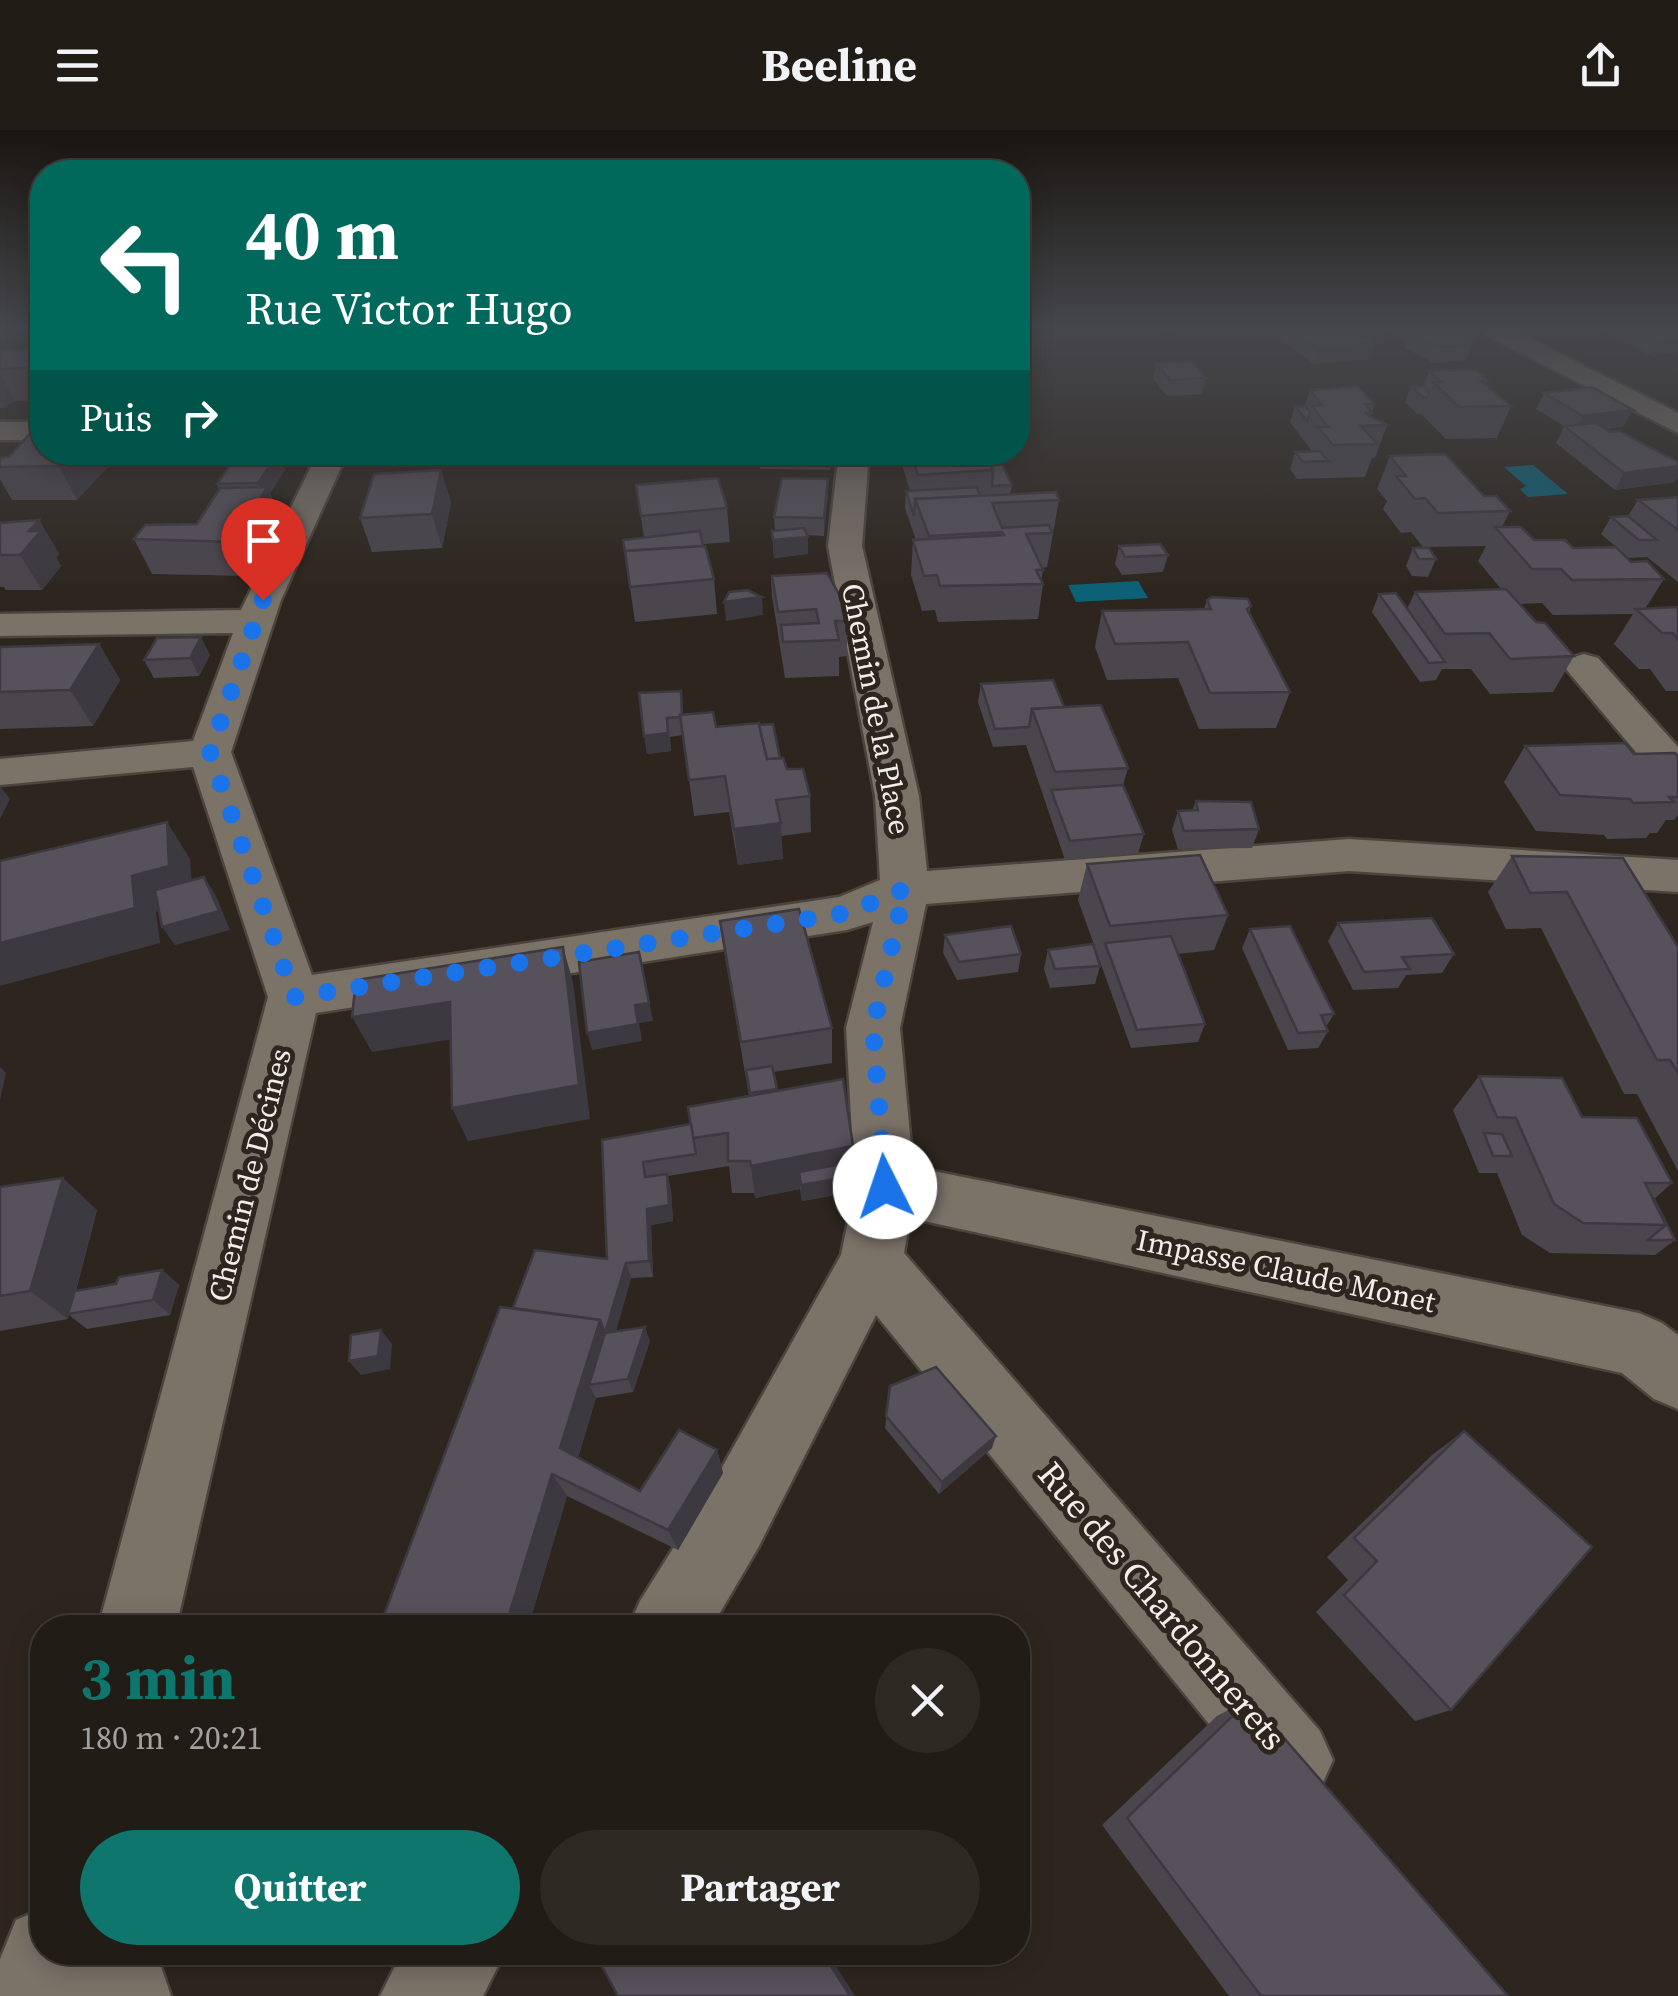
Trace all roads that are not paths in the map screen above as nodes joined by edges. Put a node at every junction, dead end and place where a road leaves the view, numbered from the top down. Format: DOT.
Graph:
graph roads {
  1 [pos="0,431"];
  2 [pos="30,431"];
  3 [pos="327,465"];
  4 [pos="853,465"];
  5 [pos="256,621"];
  6 [pos="0,625"];
  7 [pos="1584,666"];
  8 [pos="210,752"];
  9 [pos="0,772"];
  10 [pos="1678,774"];
  11 [pos="1678,876"];
  12 [pos="905,889"];
  13 [pos="294,997"];
  14 [pos="885,1187"];
  15 [pos="871,1261"];
  16 [pos="1678,1376"];
  17 [pos="140,1615"];
  18 [pos="676,1615"];
  19 [pos="1339,1816"];
  20 [pos="44,1965"];
  21 [pos="114,1965"];
  22 [pos="450,1965"];
  23 [pos="33,1996"];
  24 [pos="125,1996"];
  25 [pos="426,1996"];
  1 -- 2 [label="street"];
  3 -- 5 [label="street"];
  4 -- 12 [label="street, Chemin de la Place"];
  5 -- 6 [label="street"];
  5 -- 8 [label="street"];
  7 -- 10 [label="street"];
  8 -- 9 [label="street"];
  8 -- 13 [label="street"];
  11 -- 12 [label="street"];
  12 -- 13 [label="street"];
  12 -- 14 [label="street, Chemin de la Place"];
  13 -- 17 [label="street, Chemin de Décines"];
  14 -- 15 [label="street, Chemin de la Place"];
  14 -- 16 [label="street, Impasse Claude Monet"];
  15 -- 18 [label="street, Chemin de la Place"];
  15 -- 19 [label="street, Rue des Chardonnerets"];
  20 -- 23 [label="street"];
  21 -- 24 [label="street"];
  22 -- 25 [label="street"];
}
